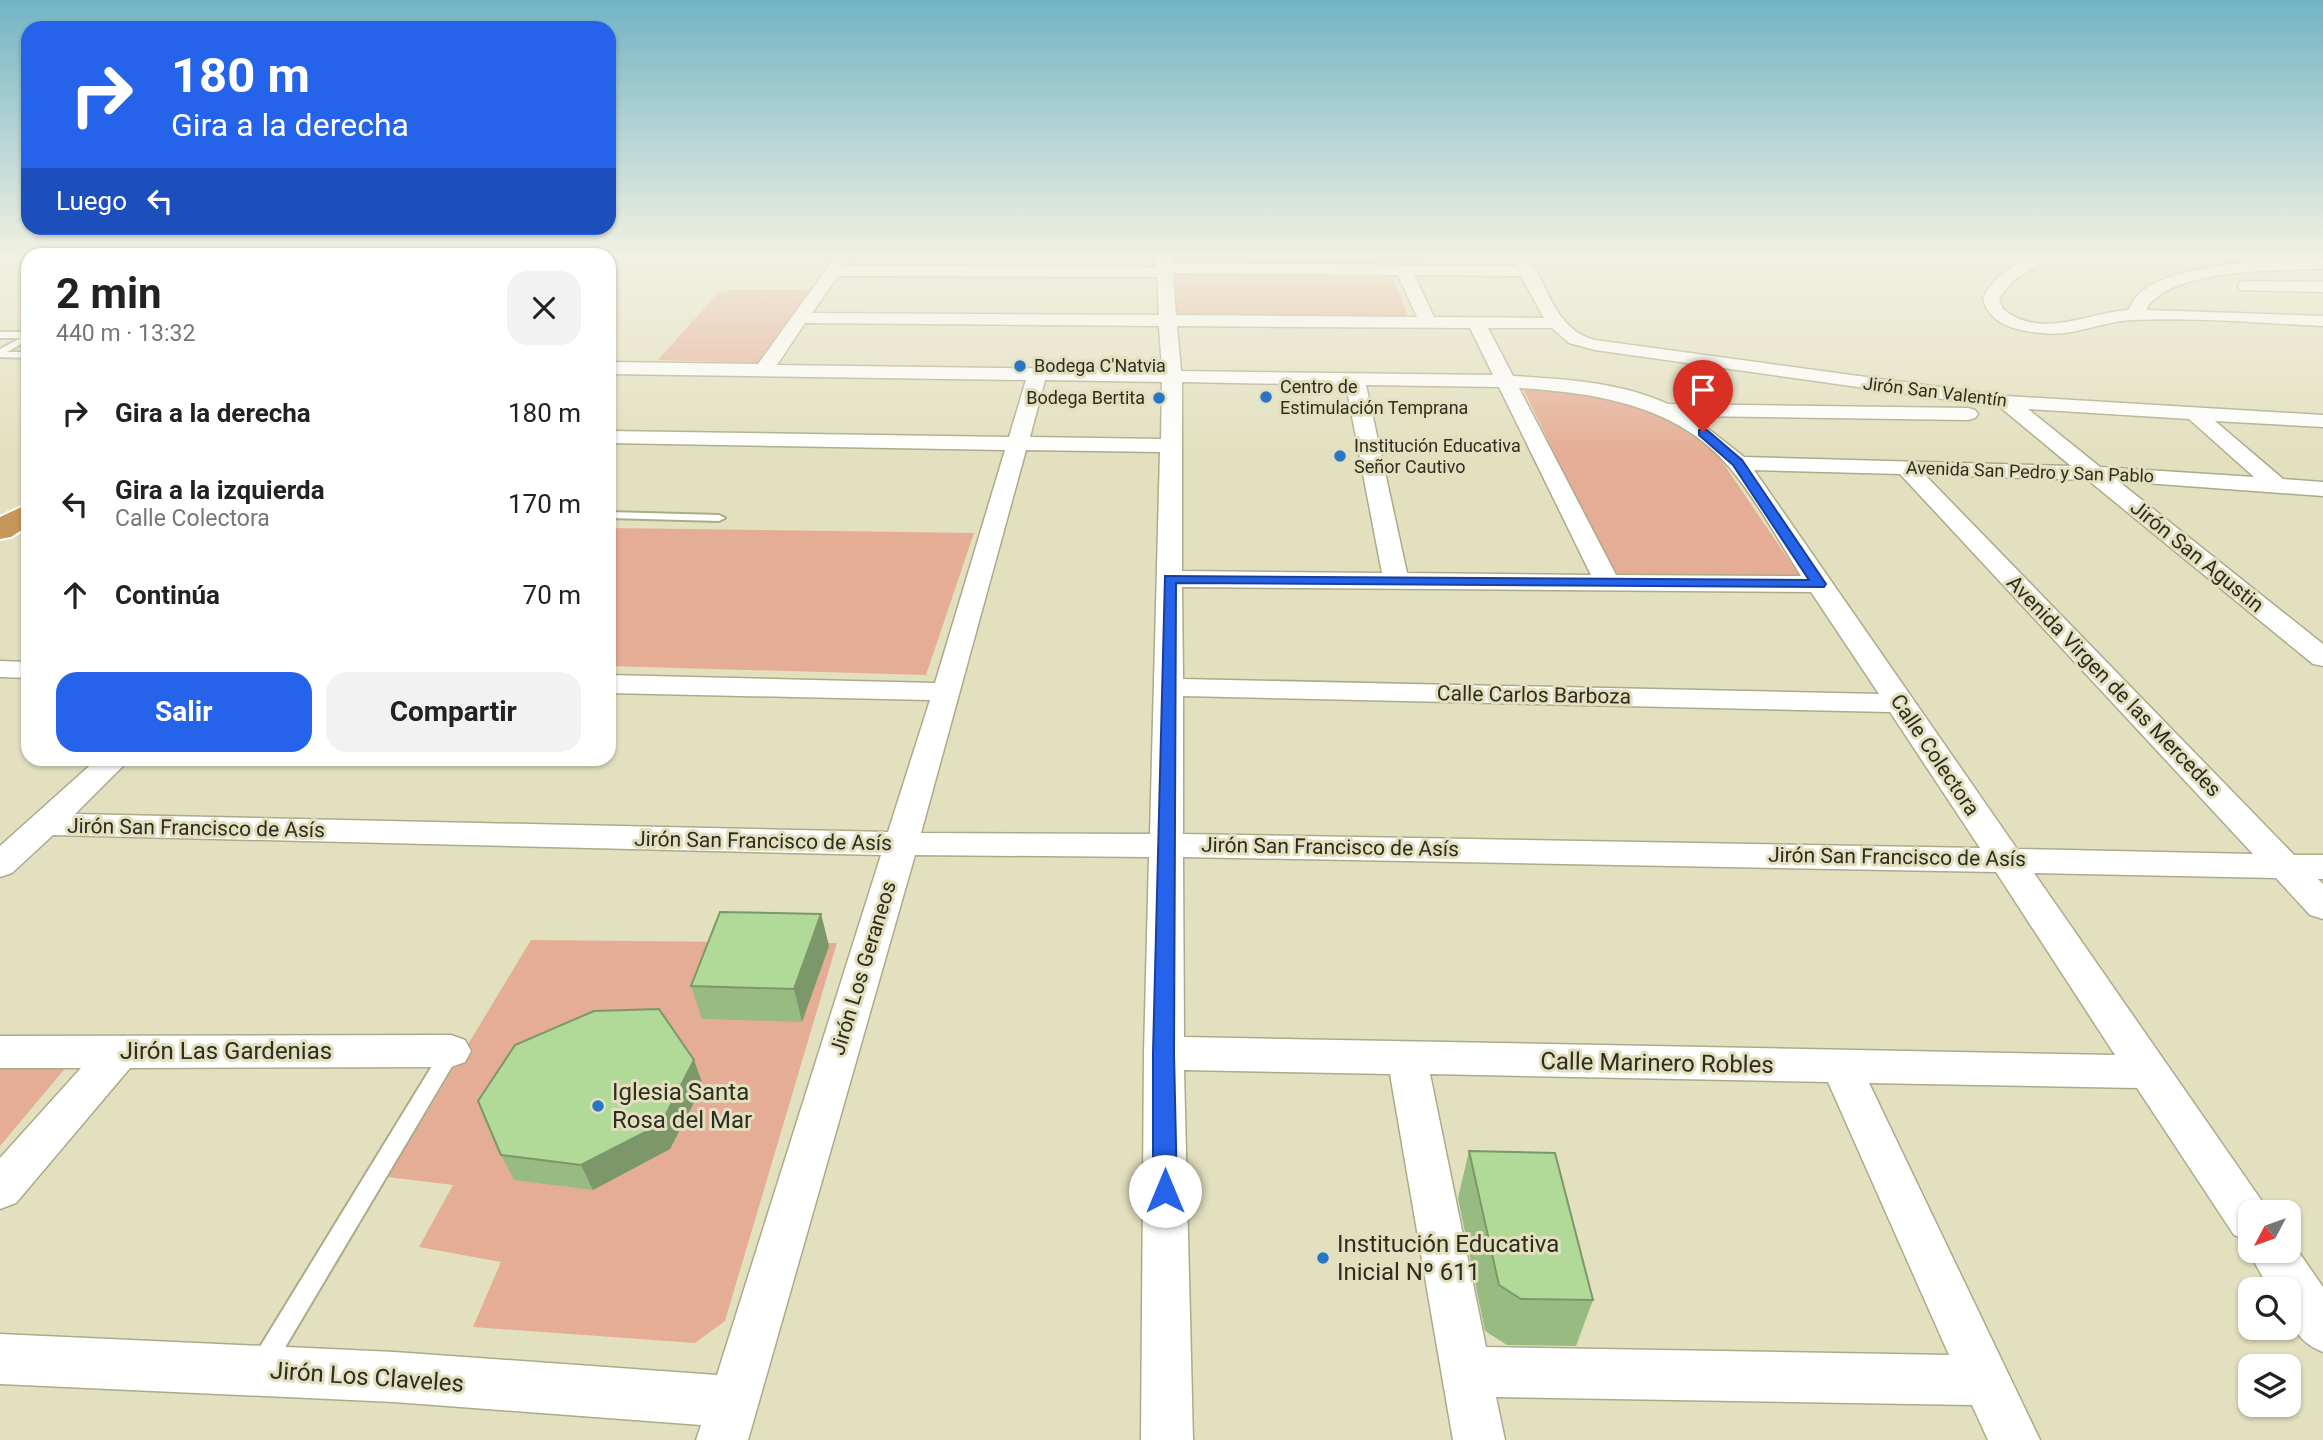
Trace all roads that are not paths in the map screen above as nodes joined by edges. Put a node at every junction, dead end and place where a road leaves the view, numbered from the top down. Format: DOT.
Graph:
graph roads {
  1 [pos="798,320"];
  2 [pos="1070,320"];
  3 [pos="1427,320"];
  4 [pos="1555,320"];
  5 [pos="2011,320"];
  6 [pos="2104,320"];
  7 [pos="1168,321"];
  8 [pos="1428,323"];
  9 [pos="1477,323"];
  10 [pos="1557,323"];
  11 [pos="0,335"];
  12 [pos="21,336"];
  13 [pos="21,340"];
  14 [pos="0,353"];
  15 [pos="21,354"];
  16 [pos="616,368"];
  17 [pos="762,372"];
  18 [pos="1037,375"];
  19 [pos="1172,376"];
  20 [pos="1355,379"];
  21 [pos="1505,381"];
  22 [pos="2014,408"];
  23 [pos="1664,410"];
  24 [pos="2194,413"];
  25 [pos="2323,421"];
  26 [pos="616,437"];
  27 [pos="1018,443"];
  28 [pos="1171,446"];
  29 [pos="1738,463"];
  30 [pos="1905,467"];
  31 [pos="2093,473"];
  32 [pos="2283,486"];
  33 [pos="2323,489"];
  34 [pos="21,492"];
  35 [pos="0,505"];
  36 [pos="2323,510"];
  37 [pos="616,515"];
  38 [pos="21,517"];
  39 [pos="719,518"];
  40 [pos="0,530"];
  41 [pos="1170,579"];
  42 [pos="1396,581"];
  43 [pos="1607,582"];
  44 [pos="1819,584"];
  45 [pos="2323,658"];
  46 [pos="0,669"];
  47 [pos="21,670"];
  48 [pos="616,684"];
  49 [pos="1168,687"];
  50 [pos="947,692"];
  51 [pos="1900,703"];
  52 [pos="107,766"];
  53 [pos="42,824"];
  54 [pos="900,844"];
  55 [pos="1166,844"];
  56 [pos="2005,859"];
  57 [pos="0,865"];
  58 [pos="2287,867"];
  59 [pos="2323,867"];
  60 [pos="2323,906"];
  61 [pos="451,1051"];
  62 [pos="0,1052"];
  63 [pos="120,1052"];
  64 [pos="1164,1053"];
  65 [pos="1407,1058"];
  66 [pos="1841,1066"];
  67 [pos="2150,1072"];
  68 [pos="0,1189"];
  69 [pos="2238,1203"];
  70 [pos="2280,1264"];
  71 [pos="2323,1328"];
  72 [pos="0,1359"];
  73 [pos="259,1370"];
  74 [pos="1466,1372"];
  75 [pos="1986,1380"];
  76 [pos="728,1421"];
  77 [pos="1167,1440"];
  78 [pos="1479,1440"];
  79 [pos="2014,1440"];
  1 -- 17 [label="street"];
  2 -- 7 [label="street"];
  3 -- 8 [label="street"];
  4 -- 10 [label="street"];
  5 -- 6 [label="street"];
  7 -- 8 [label="street"];
  7 -- 19 [label="street"];
  8 -- 9 [label="street"];
  9 -- 10 [label="street"];
  9 -- 21 [label="street"];
  10 -- 22 [label="street, Jirón San Valentín"];
  11 -- 12 [label="lane"];
  13 -- 14 [label="lane"];
  14 -- 15 [label="lane"];
  16 -- 17 [label="street"];
  17 -- 18 [label="street"];
  18 -- 19 [label="street"];
  18 -- 27 [label="street, Jirón Los Geraneos"];
  19 -- 20 [label="street"];
  19 -- 28 [label="street"];
  20 -- 21 [label="street"];
  20 -- 42 [label="street"];
  21 -- 23 [label="street"];
  21 -- 43 [label="street"];
  22 -- 23 [label="street"];
  22 -- 24 [label="street, Jirón San Valentín"];
  22 -- 31 [label="street, Jirón San Agustin"];
  23 -- 29 [label="street, Calle Colectora"];
  24 -- 25 [label="street, Jirón San Valentín"];
  24 -- 32 [label="street"];
  26 -- 27 [label="street"];
  27 -- 28 [label="street"];
  27 -- 50 [label="street, Jirón Los Geraneos"];
  28 -- 41 [label="street"];
  29 -- 30 [label="street, Avenida San Pedro y San Pablo"];
  29 -- 44 [label="street, Calle Colectora"];
  30 -- 31 [label="street, Avenida San Pedro y San Pablo"];
  30 -- 58 [label="street, Avenida Virgen de las Mercedes"];
  31 -- 32 [label="street, Avenida San Pedro y San Pablo"];
  31 -- 45 [label="street, Jirón San Agustin"];
  32 -- 33 [label="street, Avenida San Pedro y San Pablo"];
  32 -- 36 [label="street"];
  34 -- 35 [label="highway"];
  37 -- 39 [label="lane"];
  38 -- 40 [label="highway"];
  41 -- 42 [label="street"];
  41 -- 49 [label="street"];
  42 -- 43 [label="street"];
  43 -- 44 [label="street"];
  44 -- 51 [label="street, Calle Colectora"];
  46 -- 47 [label="street"];
  48 -- 50 [label="street"];
  49 -- 51 [label="street, Calle Carlos Barboza"];
  49 -- 55 [label="street"];
  50 -- 54 [label="street, Jirón Los Geraneos"];
  51 -- 56 [label="street, Calle Colectora"];
  52 -- 53 [label="street"];
  53 -- 54 [label="street, Jirón San Francisco de Asís"];
  53 -- 57 [label="street"];
  54 -- 55 [label="street, Jirón San Francisco de Asís"];
  54 -- 76 [label="street, Jirón Los Geraneos"];
  55 -- 56 [label="street, Jirón San Francisco de Asís"];
  55 -- 64 [label="street"];
  56 -- 58 [label="street, Jirón San Francisco de Asís"];
  56 -- 67 [label="street, Calle Colectora"];
  58 -- 59 [label="street, Jirón San Francisco de Asís"];
  58 -- 60 [label="street, Avenida Virgen de las Mercedes"];
  61 -- 63 [label="street, Jirón Las Gardenias"];
  61 -- 73 [label="lane"];
  62 -- 63 [label="street, Jirón Las Gardenias"];
  63 -- 68 [label="street"];
  64 -- 65 [label="street, Calle Marinero Robles"];
  64 -- 77 [label="street"];
  65 -- 66 [label="street, Calle Marinero Robles"];
  65 -- 74 [label="street"];
  66 -- 67 [label="street, Calle Marinero Robles"];
  66 -- 75 [label="street"];
  67 -- 69 [label="street, Calle Colectora"];
  70 -- 71 [label="street"];
  72 -- 73 [label="street, Jirón Los Claveles"];
  73 -- 76 [label="street, Jirón Los Claveles"];
  74 -- 75 [label="street"];
  74 -- 78 [label="street"];
  75 -- 79 [label="street"];
}
